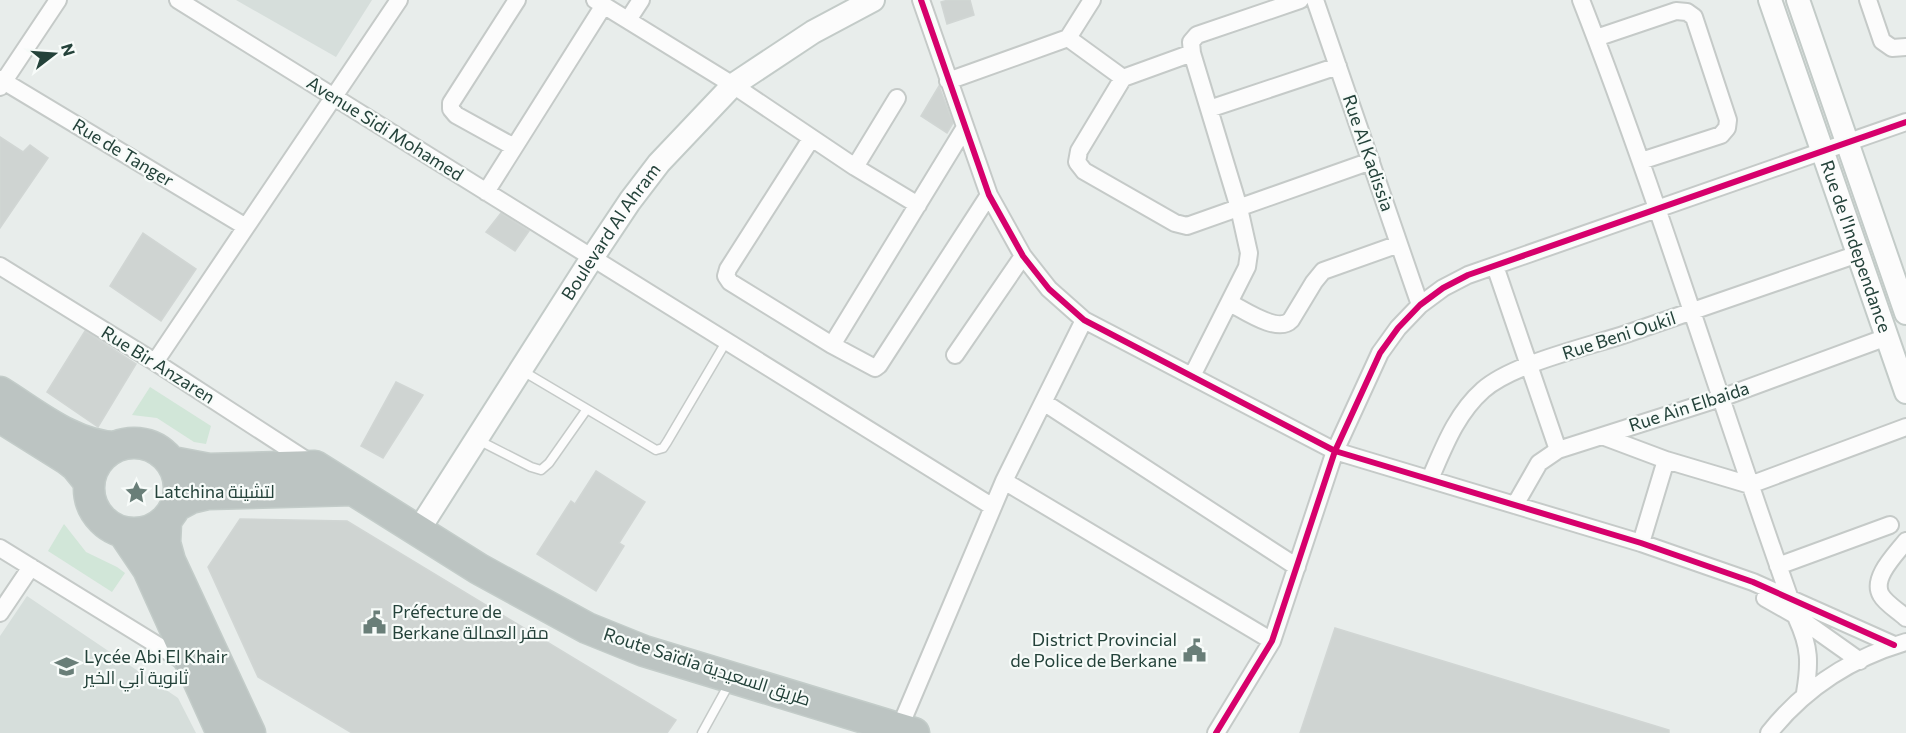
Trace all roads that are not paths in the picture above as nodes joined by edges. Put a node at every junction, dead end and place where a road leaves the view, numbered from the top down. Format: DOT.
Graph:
graph roads {
  1 [pos="58,0"];
  2 [pos="178,0"];
  3 [pos="399,0"];
  4 [pos="517,0"];
  5 [pos="641,0"];
  6 [pos="873,0"];
  7 [pos="921,0"];
  8 [pos="1092,0"];
  9 [pos="1300,0"];
  10 [pos="1315,0"];
  11 [pos="1581,0"];
  12 [pos="1770,0"];
  13 [pos="1798,0"];
  14 [pos="1868,0"];
  15 [pos="599,3"];
  16 [pos="628,20"];
  17 [pos="1068,38"];
  18 [pos="1596,38"];
  19 [pos="1906,46"];
  20 [pos="1192,53"];
  21 [pos="1338,66"];
  22 [pos="1124,78"];
  23 [pos="948,81"];
  24 [pos="1,83"];
  25 [pos="733,85"];
  26 [pos="333,97"];
  27 [pos="897,98"];
  28 [pos="1209,109"];
  29 [pos="1906,122"];
  30 [pos="964,129"];
  31 [pos="811,139"];
  32 [pos="1848,142"];
  33 [pos="514,147"];
  34 [pos="1822,151"];
  35 [pos="1371,161"];
  36 [pos="1641,162"];
  37 [pos="855,167"];
  38 [pos="486,192"];
  39 [pos="989,195"];
  40 [pos="918,205"];
  41 [pos="1239,208"];
  42 [pos="1658,208"];
  43 [pos="246,227"];
  44 [pos="1399,244"];
  45 [pos="1858,254"];
  46 [pos="1023,256"];
  47 [pos="592,258"];
  48 [pos="0,266"];
  49 [pos="1495,266"];
  50 [pos="1230,303"];
  51 [pos="1420,305"];
  52 [pos="1906,311"];
  53 [pos="1693,312"];
  54 [pos="1084,320"];
  55 [pos="1887,337"];
  56 [pos="726,342"];
  57 [pos="832,345"];
  58 [pos="955,355"];
  59 [pos="155,362"];
  60 [pos="1529,366"];
  61 [pos="521,369"];
  62 [pos="1192,376"];
  63 [pos="0,392"];
  64 [pos="1906,392"];
  65 [pos="1721,398"];
  66 [pos="1045,403"];
  67 [pos="587,410"];
  68 [pos="0,417"];
  69 [pos="1906,427"];
  70 [pos="1602,436"];
  71 [pos="477,439"];
  72 [pos="115,447"];
  73 [pos="1558,450"];
  74 [pos="1335,451"];
  75 [pos="1666,460"];
  76 [pos="172,462"];
  77 [pos="315,466"];
  78 [pos="1430,479"];
  79 [pos="1004,481"];
  80 [pos="89,482"];
  81 [pos="1750,485"];
  82 [pos="353,490"];
  83 [pos="1515,505"];
  84 [pos="993,507"];
  85 [pos="171,514"];
  86 [pos="1890,525"];
  87 [pos="418,531"];
  88 [pos="123,532"];
  89 [pos="1906,541"];
  90 [pos="1641,543"];
  91 [pos="0,548"];
  92 [pos="1778,566"];
  93 [pos="31,567"];
  94 [pos="1297,567"];
  95 [pos="1732,576"];
  96 [pos="1790,599"];
  97 [pos="0,613"];
  98 [pos="1795,615"];
  99 [pos="1906,618"];
  100 [pos="1272,641"];
  101 [pos="1900,644"];
  102 [pos="1860,661"];
  103 [pos="190,664"];
  104 [pos="733,678"];
  105 [pos="1805,693"];
  106 [pos="907,731"];
  107 [pos="222,733"];
  108 [pos="250,733"];
  109 [pos="702,733"];
  110 [pos="1216,733"];
  111 [pos="1769,733"];
  1 -- 24 [label="street"];
  2 -- 26 [label="street, Avenue Sidi Mohamed"];
  3 -- 26 [label="street"];
  4 -- 33 [label="street"];
  5 -- 16 [label="street"];
  6 -- 25 [label="main road, Boulevard Al Ahram"];
  7 -- 23 [label="street"];
  8 -- 17 [label="street"];
  9 -- 20 [label="street"];
  10 -- 21 [label="street, Rue Al Kadissia"];
  11 -- 18 [label="street"];
  12 -- 34 [label="main road, Rue de l'Independance"];
  13 -- 32 [label="main road, Rue de l'Independance"];
  14 -- 19 [label="street"];
  15 -- 16 [label="street"];
  15 -- 33 [label="street"];
  16 -- 25 [label="street"];
  17 -- 22 [label="street"];
  17 -- 23 [label="street"];
  18 -- 36 [label="street"];
  18 -- 36 [label="street"];
  20 -- 22 [label="street"];
  20 -- 28 [label="street"];
  21 -- 28 [label="street"];
  21 -- 35 [label="street, Rue Al Kadissia"];
  22 -- 41 [label="street"];
  23 -- 30 [label="street"];
  24 -- 43 [label="street, Rue de Tanger"];
  25 -- 31 [label="street"];
  25 -- 47 [label="main road, Boulevard Al Ahram"];
  26 -- 38 [label="street, Avenue Sidi Mohamed"];
  26 -- 43 [label="street"];
  27 -- 37 [label="street"];
  28 -- 41 [label="street"];
  29 -- 32 [label="street"];
  30 -- 39 [label="street"];
  30 -- 40 [label="street"];
  31 -- 37 [label="street"];
  31 -- 57 [label="street"];
  32 -- 34 [label="street"];
  32 -- 52 [label="main road, Rue de l'Independance"];
  33 -- 38 [label="street"];
  34 -- 42 [label="street"];
  34 -- 45 [label="main road, Rue de l'Independance"];
  35 -- 41 [label="street"];
  35 -- 44 [label="street, Rue Al Kadissia"];
  36 -- 42 [label="street"];
  37 -- 40 [label="street"];
  38 -- 47 [label="street, Avenue Sidi Mohamed"];
  39 -- 46 [label="street"];
  39 -- 57 [label="street"];
  40 -- 57 [label="street"];
  41 -- 50 [label="street"];
  42 -- 49 [label="street"];
  42 -- 53 [label="street"];
  43 -- 59 [label="street"];
  44 -- 50 [label="street"];
  44 -- 51 [label="street, Rue Al Kadissia"];
  45 -- 53 [label="street, Rue Beni Oukil"];
  45 -- 55 [label="main road, Rue de l'Independance"];
  46 -- 54 [label="street"];
  46 -- 58 [label="street"];
  47 -- 56 [label="street, Avenue Sidi Mohamed"];
  47 -- 61 [label="main road, Boulevard Al Ahram"];
  48 -- 59 [label="street, Rue Bir Anzaren"];
  49 -- 51 [label="street"];
  49 -- 60 [label="street"];
  50 -- 62 [label="street"];
  51 -- 74 [label="street"];
  53 -- 60 [label="street, Rue Beni Oukil"];
  53 -- 65 [label="street"];
  54 -- 62 [label="street"];
  54 -- 66 [label="street"];
  55 -- 64 [label="main road, Rue de l'Independance"];
  55 -- 65 [label="street, Rue Ain Elbaida"];
  56 -- 67 [label="lane"];
  56 -- 84 [label="street, Avenue Sidi Mohamed"];
  59 -- 77 [label="street, Rue Bir Anzaren"];
  60 -- 73 [label="street"];
  60 -- 78 [label="street, Rue Beni Oukil"];
  61 -- 67 [label="lane"];
  61 -- 71 [label="main road, Boulevard Al Ahram"];
  62 -- 74 [label="street"];
  63 -- 72 [label="highway"];
  65 -- 70 [label="street, Rue Ain Elbaida"];
  65 -- 81 [label="street"];
  66 -- 79 [label="street"];
  66 -- 94 [label="street"];
  67 -- 71 [label="lane"];
  68 -- 80 [label="highway"];
  69 -- 81 [label="street"];
  70 -- 73 [label="street, Rue Ain Elbaida"];
  70 -- 75 [label="street"];
  71 -- 87 [label="main road, Boulevard Al Ahram"];
  72 -- 76 [label="highway"];
  72 -- 80 [label="highway"];
  73 -- 83 [label="street, Rue Ain Elbaida"];
  74 -- 78 [label="street"];
  74 -- 94 [label="street"];
  75 -- 81 [label="street"];
  75 -- 90 [label="street"];
  76 -- 77 [label="highway"];
  76 -- 85 [label="highway"];
  77 -- 82 [label="highway, Route Saïdia طريق السعيدية"];
  78 -- 83 [label="street"];
  79 -- 84 [label="street"];
  79 -- 100 [label="street"];
  80 -- 88 [label="highway"];
  81 -- 92 [label="street"];
  82 -- 85 [label="highway"];
  82 -- 87 [label="highway, Route Saïdia طريق السعيدية"];
  83 -- 90 [label="street"];
  84 -- 106 [label="street"];
  85 -- 88 [label="highway"];
  85 -- 108 [label="highway"];
  86 -- 92 [label="street"];
  87 -- 104 [label="highway, Route Saïdia طريق السعيدية"];
  88 -- 103 [label="highway"];
  89 -- 99 [label="street"];
  90 -- 95 [label="street"];
  91 -- 93 [label="street"];
  92 -- 96 [label="street"];
  93 -- 97 [label="street"];
  93 -- 103 [label="street"];
  94 -- 100 [label="street"];
  95 -- 96 [label="street"];
  95 -- 98 [label="street"];
  96 -- 101 [label="street"];
  98 -- 102 [label="street"];
  98 -- 105 [label="street"];
  100 -- 110 [label="street"];
  101 -- 102 [label="street"];
  102 -- 105 [label="street"];
  103 -- 107 [label="highway"];
  104 -- 106 [label="highway, Route Saïdia طريق السعيدية"];
  104 -- 109 [label="lane"];
  105 -- 111 [label="street"];
}
